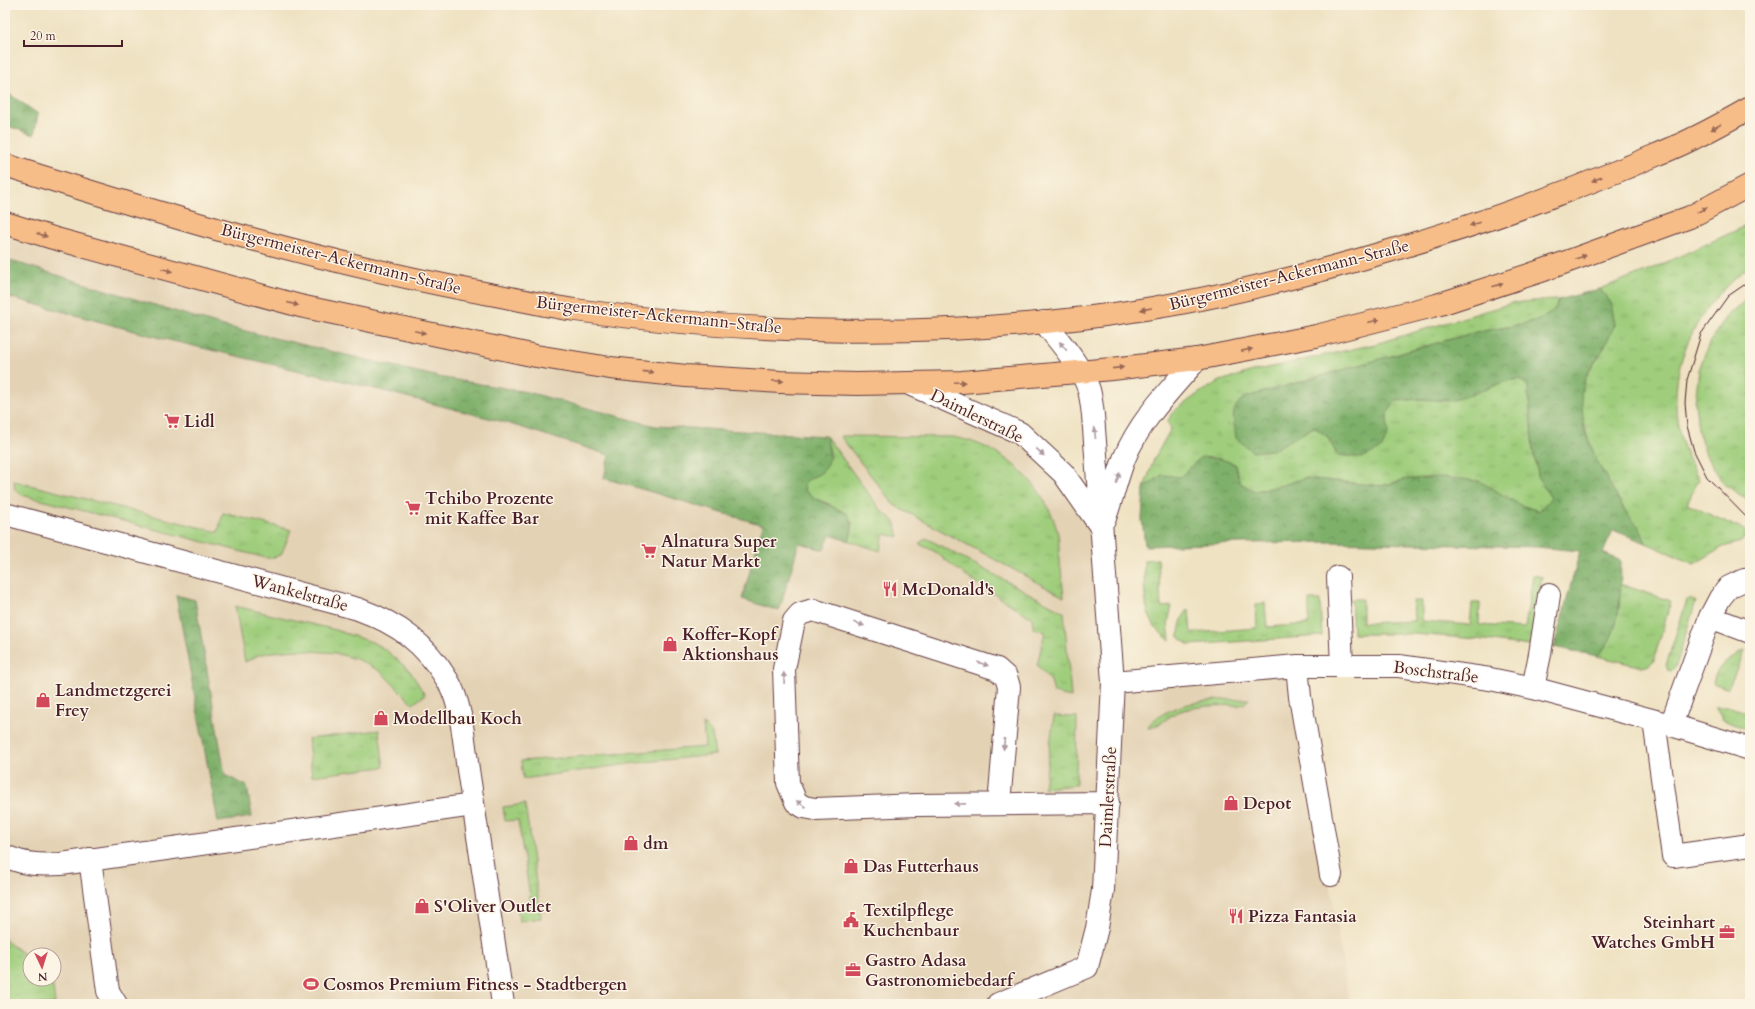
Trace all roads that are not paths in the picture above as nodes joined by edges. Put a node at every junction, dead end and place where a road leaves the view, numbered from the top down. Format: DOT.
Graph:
graph roads {
  1 [pos="1750,108"];
  2 [pos="5,165"];
  3 [pos="1750,185"];
  4 [pos="5,223"];
  5 [pos="1044,322"];
  6 [pos="1197,359"];
  7 [pos="1079,372"];
  8 [pos="907,383"];
  9 [pos="5,514"];
  10 [pos="1102,528"];
  11 [pos="1338,577"];
  12 [pos="1750,579"];
  13 [pos="1549,595"];
  14 [pos="1710,617"];
  15 [pos="1750,632"];
  16 [pos="1297,666"];
  17 [pos="1342,666"];
  18 [pos="1113,682"];
  19 [pos="1532,688"];
  20 [pos="1662,723"];
  21 [pos="1750,749"];
  22 [pos="1108,803"];
  23 [pos="473,804"];
  24 [pos="999,804"];
  25 [pos="1750,845"];
  26 [pos="5,856"];
  27 [pos="90,859"];
  28 [pos="1331,876"];
  29 [pos="116,1004"];
  30 [pos="504,1004"];
  31 [pos="998,1004"];
  1 -- 5 [label="main road, Bürgermeister-Ackermann-Straße, one-way"];
  2 -- 5 [label="main road, Bürgermeister-Ackermann-Straße"];
  6 -- 3 [label="main road, one-way"];
  4 -- 8 [label="main road, one-way"];
  7 -- 5 [label="street, Daimlerstraße, one-way"];
  7 -- 6 [label="main road, one-way"];
  10 -- 6 [label="street, Daimlerstraße, one-way"];
  8 -- 7 [label="main road, one-way"];
  10 -- 7 [label="street, Daimlerstraße, one-way"];
  8 -- 10 [label="street, Daimlerstraße, one-way"];
  9 -- 23 [label="street, Wankelstraße"];
  10 -- 18 [label="street, Daimlerstraße"];
  11 -- 17 [label="street"];
  12 -- 14 [label="street"];
  13 -- 19 [label="street"];
  14 -- 15 [label="street"];
  14 -- 20 [label="street"];
  16 -- 17 [label="street, Boschstraße"];
  16 -- 18 [label="street, Boschstraße"];
  16 -- 28 [label="street"];
  17 -- 19 [label="street, Boschstraße"];
  18 -- 22 [label="street, Daimlerstraße"];
  19 -- 20 [label="street, Boschstraße"];
  20 -- 21 [label="street, Boschstraße"];
  20 -- 25 [label="street"];
  22 -- 24 [label="street"];
  22 -- 31 [label="street, Daimlerstraße"];
  23 -- 27 [label="street"];
  23 -- 30 [label="street, Wankelstraße"];
  24 -- 24 [label="street, one-way"];
  26 -- 27 [label="street"];
  27 -- 29 [label="street"];
}
